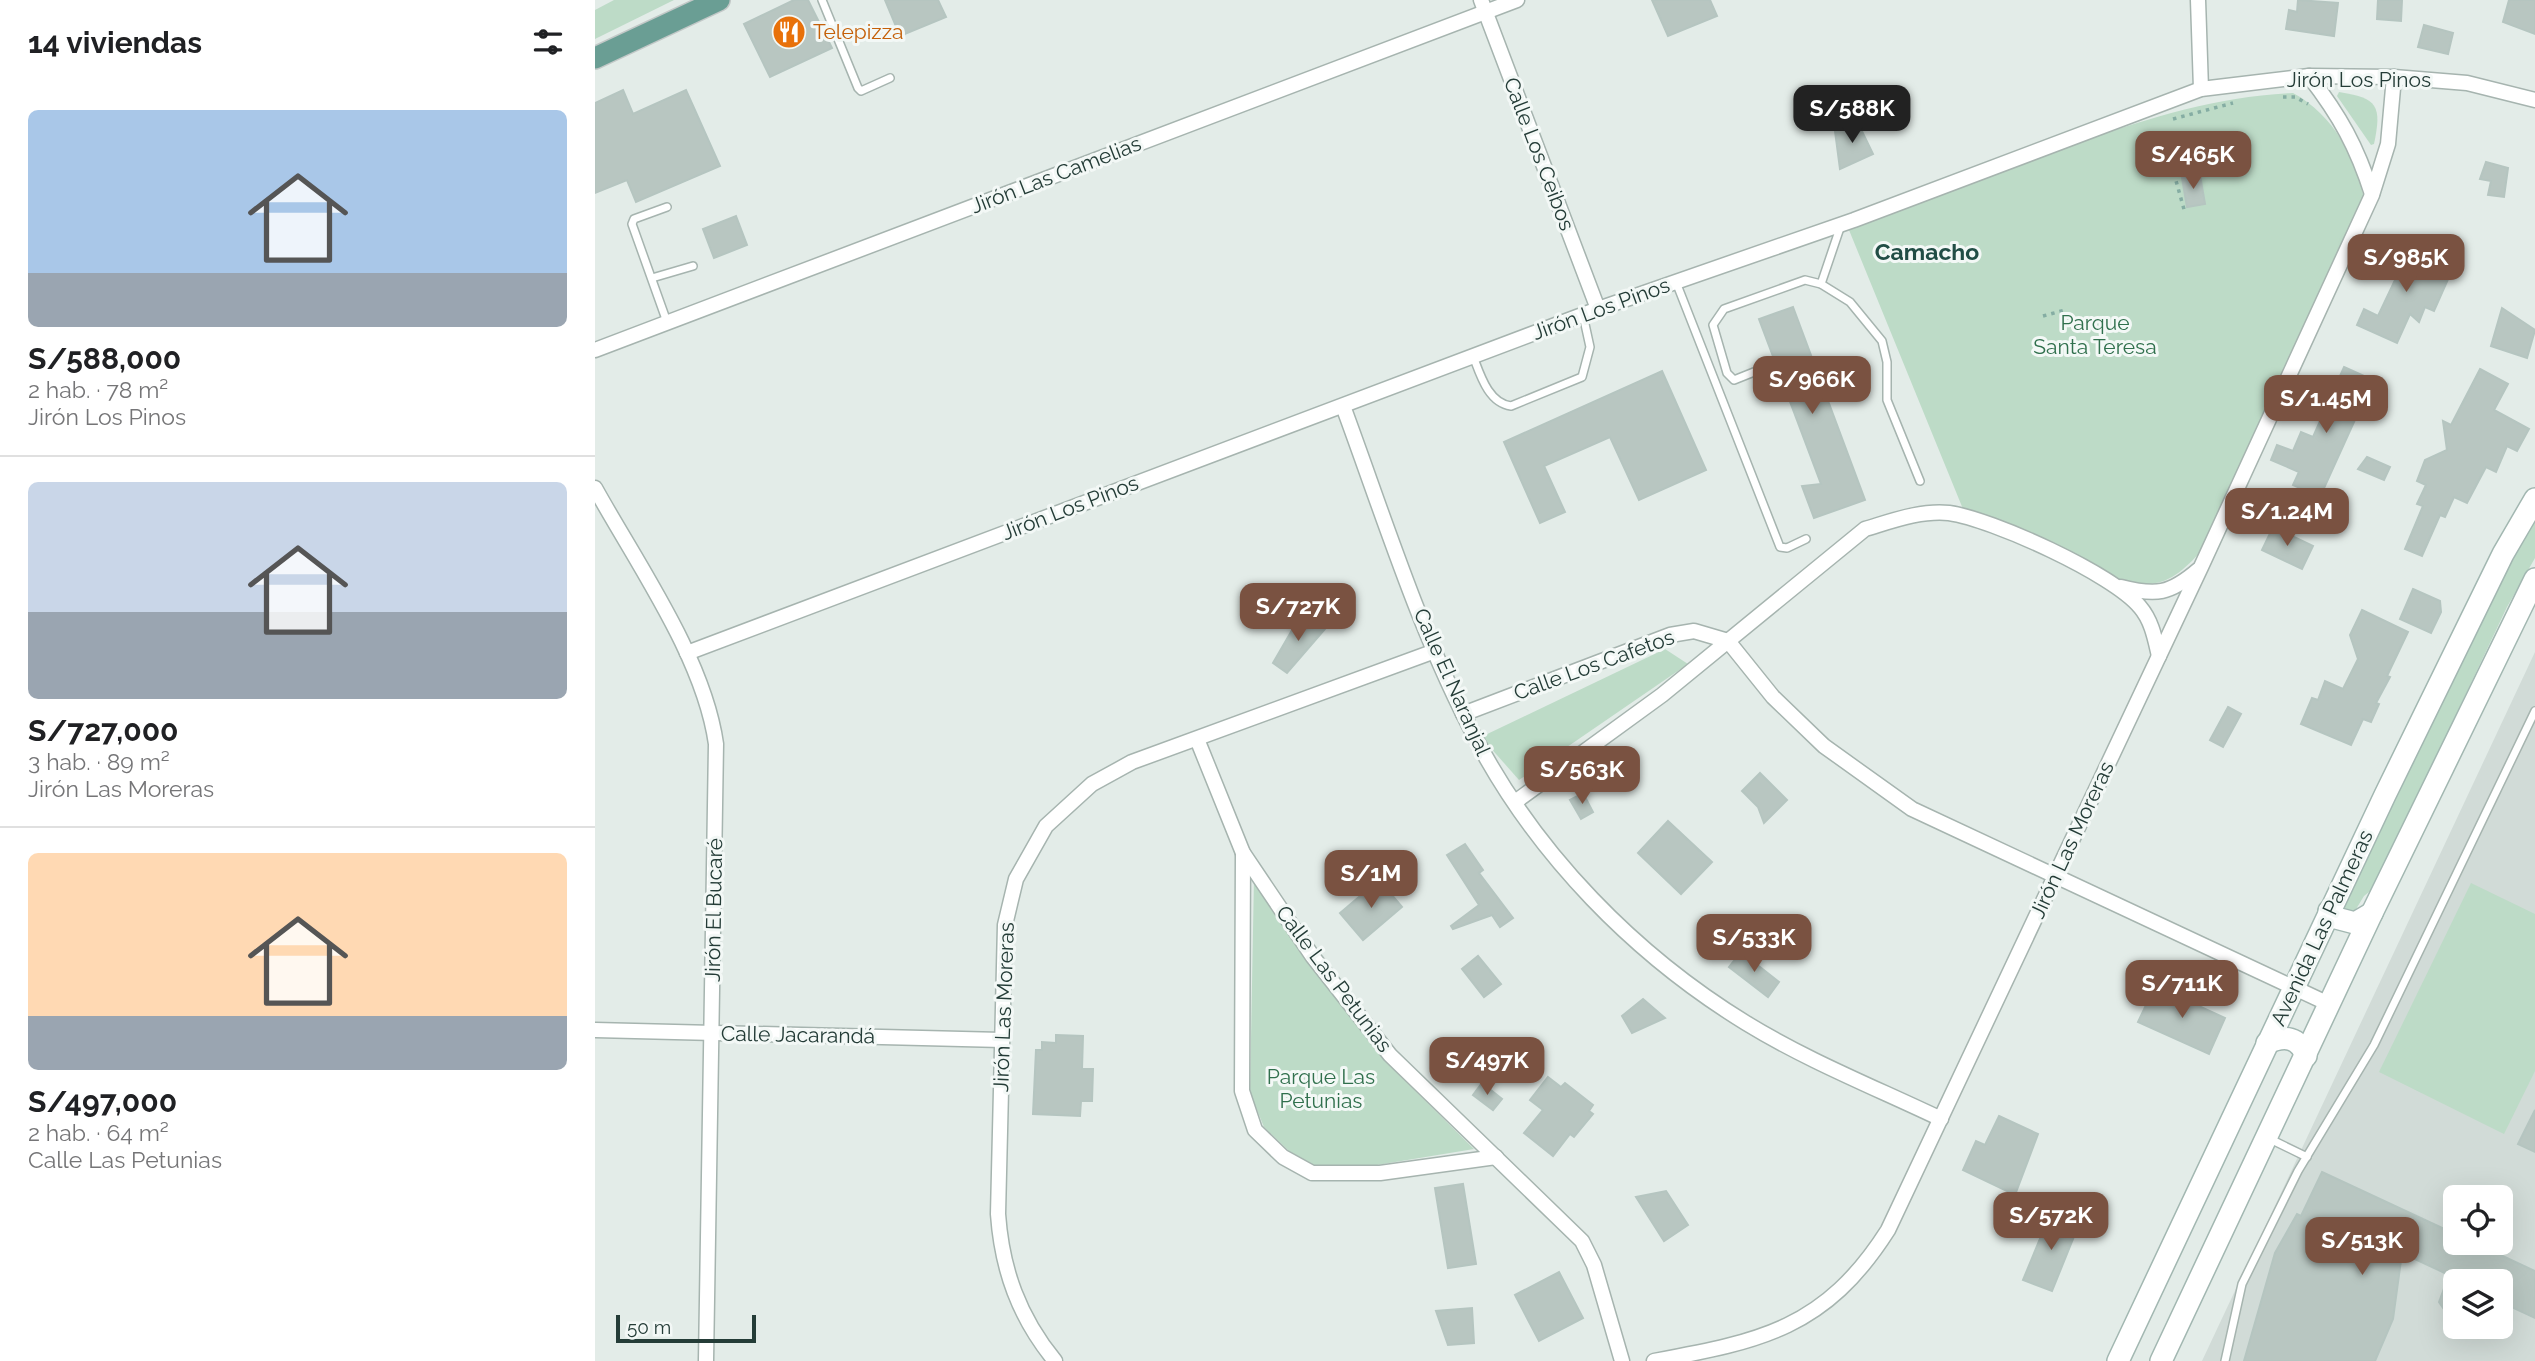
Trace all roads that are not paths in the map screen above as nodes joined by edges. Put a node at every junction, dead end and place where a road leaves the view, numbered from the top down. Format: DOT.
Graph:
graph roads {
  1 [pos="719,0"];
  2 [pos="821,0"];
  3 [pos="1517,0"];
  4 [pos="2198,0"];
  5 [pos="1483,7"];
  6 [pos="595,58"];
  7 [pos="2309,76"];
  8 [pos="2394,77"];
  9 [pos="890,78"];
  10 [pos="2201,89"];
  11 [pos="2535,100"];
  12 [pos="2372,195"];
  13 [pos="667,207"];
  14 [pos="1841,225"];
  15 [pos="693,266"];
  16 [pos="652,278"];
  17 [pos="1677,282"];
  18 [pos="1821,284"];
  19 [pos="1598,309"];
  20 [pos="1583,315"];
  21 [pos="667,322"];
  22 [pos="595,349"];
  23 [pos="1473,356"];
  24 [pos="1759,370"];
  25 [pos="1342,406"];
  26 [pos="1920,481"];
  27 [pos="595,488"];
  28 [pos="2535,499"];
  29 [pos="1806,539"];
  30 [pos="2201,567"];
  31 [pos="2535,579"];
  32 [pos="2119,586"];
  33 [pos="1727,641"];
  34 [pos="1435,651"];
  35 [pos="687,653"];
  36 [pos="2159,656"];
  37 [pos="2535,711"];
  38 [pos="1463,714"];
  39 [pos="1196,739"];
  40 [pos="1515,802"];
  41 [pos="1243,853"];
  42 [pos="2055,877"];
  43 [pos="2329,911"];
  44 [pos="2372,913"];
  45 [pos="2294,987"];
  46 [pos="2330,1005"];
  47 [pos="595,1030"];
  48 [pos="712,1033"];
  49 [pos="1002,1040"];
  50 [pos="2267,1043"];
  51 [pos="2306,1056"];
  52 [pos="1941,1119"];
  53 [pos="2268,1138"];
  54 [pos="1496,1157"];
  55 [pos="2307,1157"];
  56 [pos="2124,1356"];
  57 [pos="706,1361"];
  58 [pos="1055,1361"];
  59 [pos="1622,1361"];
  60 [pos="1654,1361"];
  61 [pos="2161,1361"];
  62 [pos="2225,1361"];
  1 -- 6 [label="main road"];
  2 -- 9 [label="lane"];
  3 -- 5 [label="street, Jirón Las Camelias"];
  4 -- 10 [label="street"];
  5 -- 19 [label="street, Calle Los Ceibos"];
  5 -- 21 [label="street, Jirón Las Camelias"];
  7 -- 8 [label="street, Jirón Los Pinos"];
  7 -- 10 [label="street, Jirón Los Pinos"];
  7 -- 12 [label="street"];
  8 -- 11 [label="street, Jirón Los Pinos"];
  8 -- 12 [label="street, Jirón Las Moreras"];
  10 -- 14 [label="street, Jirón Los Pinos"];
  12 -- 30 [label="street, Jirón Las Moreras"];
  13 -- 16 [label="lane"];
  14 -- 17 [label="street, Jirón Los Pinos"];
  14 -- 18 [label="lane"];
  15 -- 16 [label="lane"];
  16 -- 21 [label="lane"];
  17 -- 19 [label="street, Jirón Los Pinos"];
  17 -- 29 [label="lane"];
  18 -- 24 [label="lane"];
  18 -- 26 [label="lane"];
  19 -- 20 [label="street, Jirón Los Pinos"];
  20 -- 23 [label="street, Jirón Los Pinos"];
  20 -- 23 [label="lane"];
  21 -- 22 [label="street, Jirón Las Camelias"];
  23 -- 25 [label="street, Jirón Los Pinos"];
  25 -- 34 [label="street, Calle El Naranjal"];
  25 -- 35 [label="street, Jirón Los Pinos"];
  27 -- 35 [label="street, Jirón El Bucaré"];
  28 -- 43 [label="main road, Avenida Las Palmeras"];
  30 -- 32 [label="street, Calle Los Cafetos"];
  30 -- 36 [label="street, Jirón Las Moreras"];
  31 -- 44 [label="main road, Avenida Las Palmeras"];
  32 -- 33 [label="street, Calle Los Cafetos"];
  32 -- 36 [label="street, Calle Los Cafetos"];
  33 -- 38 [label="street, Calle Los Cafetos"];
  33 -- 40 [label="street, Calle Los Cafetos"];
  33 -- 42 [label="street"];
  34 -- 38 [label="street, Calle El Naranjal"];
  34 -- 39 [label="street, Jirón Las Moreras"];
  35 -- 48 [label="street, Jirón El Bucaré"];
  36 -- 42 [label="street, Jirón Las Moreras"];
  37 -- 55 [label="lane"];
  38 -- 40 [label="street, Calle El Naranjal"];
  39 -- 41 [label="street, Calle Las Petunias"];
  39 -- 49 [label="street, Jirón Las Moreras"];
  40 -- 52 [label="street, Calle El Naranjal"];
  41 -- 54 [label="street, Calle Las Petunias"];
  41 -- 54 [label="street"];
  42 -- 45 [label="street"];
  42 -- 52 [label="street, Jirón Las Moreras"];
  43 -- 44 [label="main road"];
  43 -- 45 [label="main road, Avenida Las Palmeras"];
  44 -- 46 [label="main road, Avenida Las Palmeras"];
  45 -- 46 [label="street"];
  45 -- 50 [label="main road, Avenida Las Palmeras"];
  46 -- 51 [label="main road, Avenida Las Palmeras"];
  47 -- 48 [label="street, Calle Jacarandá"];
  48 -- 49 [label="street, Calle Jacarandá"];
  48 -- 57 [label="street, Jirón El Bucaré"];
  49 -- 58 [label="street, Jirón Las Moreras"];
  50 -- 51 [label="main road"];
  50 -- 56 [label="main road, Avenida Las Palmeras"];
  51 -- 53 [label="main road, Avenida Las Palmeras"];
  52 -- 60 [label="street, Jirón Las Moreras"];
  53 -- 55 [label="lane"];
  53 -- 61 [label="main road, Avenida Las Palmeras"];
  54 -- 59 [label="street, Calle Las Petunias"];
  55 -- 62 [label="lane"];
}
